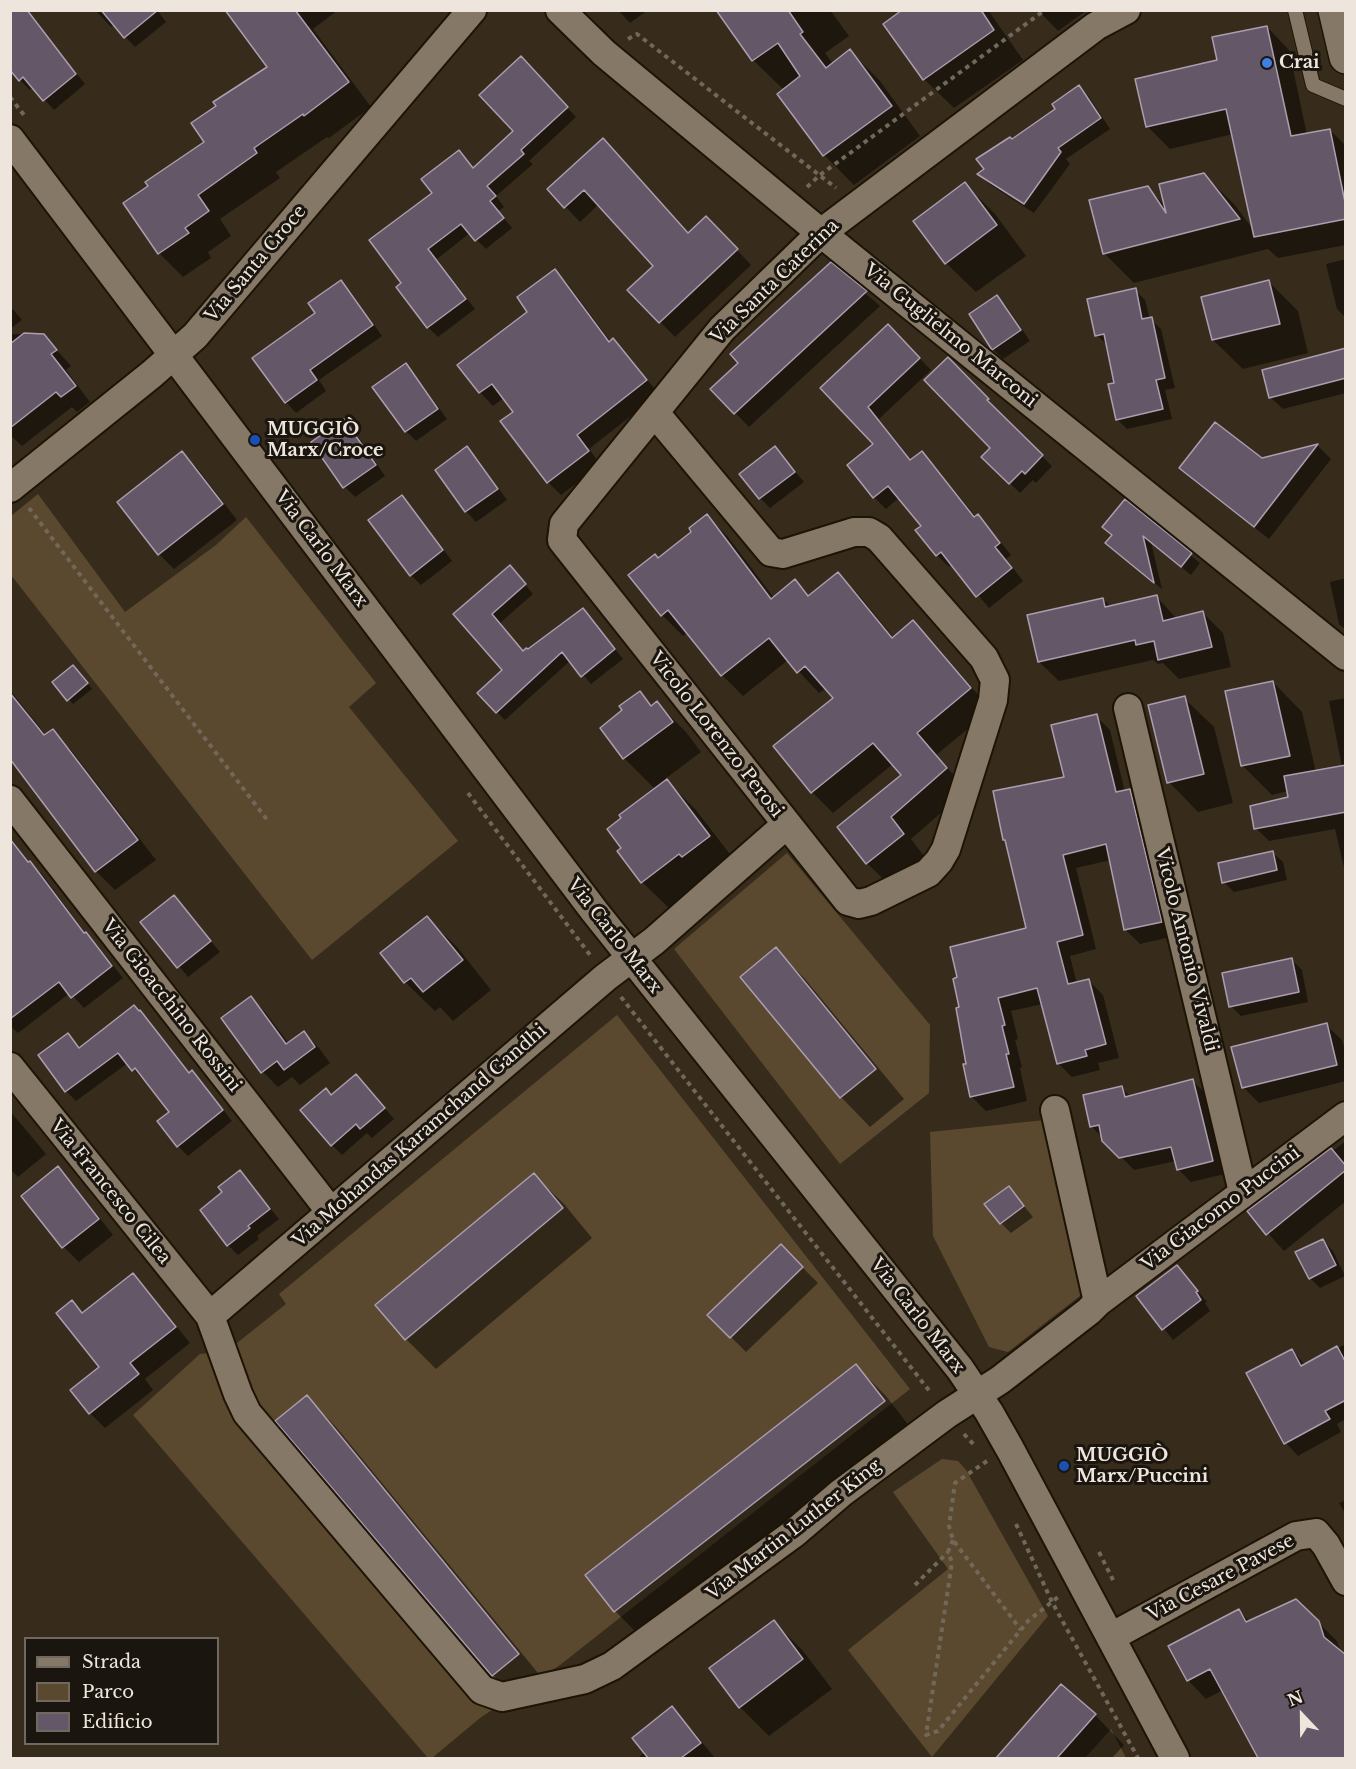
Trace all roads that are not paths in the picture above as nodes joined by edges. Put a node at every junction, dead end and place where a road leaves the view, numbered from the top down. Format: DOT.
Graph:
graph roads {
  1 [pos="472,10"];
  2 [pos="560,10"];
  3 [pos="1126,10"];
  4 [pos="1295,10"];
  5 [pos="1335,10"];
  6 [pos="1346,57"];
  7 [pos="1346,99"];
  8 [pos="10,139"];
  9 [pos="822,233"];
  10 [pos="174,354"];
  11 [pos="655,413"];
  12 [pos="11,487"];
  13 [pos="562,540"];
  14 [pos="1346,656"];
  15 [pos="1128,708"];
  16 [pos="10,800"];
  17 [pos="788,824"];
  18 [pos="631,958"];
  19 [pos="10,1067"];
  20 [pos="1055,1110"];
  21 [pos="1346,1116"];
  22 [pos="1243,1192"];
  23 [pos="332,1212"];
  24 [pos="1098,1302"];
  25 [pos="210,1316"];
  26 [pos="977,1394"];
  27 [pos="1346,1581"];
  28 [pos="1111,1637"];
  29 [pos="612,1666"];
  30 [pos="1175,1758"];
  1 -- 10 [label="street, Via Santa Croce"];
  2 -- 9 [label="street, Via Guglielmo Marconi"];
  3 -- 9 [label="street, Via Santa Caterina"];
  4 -- 7 [label="lane"];
  5 -- 6 [label="street"];
  8 -- 10 [label="street, Via Carlo Marx"];
  9 -- 11 [label="street, Via Santa Caterina"];
  9 -- 14 [label="street, Via Guglielmo Marconi"];
  10 -- 12 [label="street, Via Santa Croce"];
  10 -- 18 [label="street, Via Carlo Marx"];
  11 -- 13 [label="street, Via Santa Caterina"];
  11 -- 17 [label="street"];
  13 -- 17 [label="street, Vicolo Lorenzo Perosi"];
  15 -- 22 [label="street, Vicolo Antonio Vivaldi"];
  16 -- 23 [label="street, Via Gioacchino Rossini"];
  17 -- 18 [label="street, Vicolo Lorenzo Perosi"];
  18 -- 23 [label="street, Via Mohandas Karamchand Gandhi"];
  18 -- 26 [label="street, Via Carlo Marx"];
  19 -- 25 [label="street, Via Francesco Cilea"];
  20 -- 24 [label="street"];
  21 -- 22 [label="street, Via Giacomo Puccini"];
  22 -- 24 [label="street, Via Giacomo Puccini"];
  23 -- 25 [label="street, Via Mohandas Karamchand Gandhi"];
  24 -- 26 [label="street, Via Giacomo Puccini"];
  25 -- 29 [label="street, Via Francesco Cilea"];
  26 -- 28 [label="street, Via Carlo Marx"];
  26 -- 29 [label="street, Via Martin Luther King"];
  27 -- 28 [label="street, Via Cesare Pavese"];
  28 -- 30 [label="street, Via Carlo Marx"];
}
